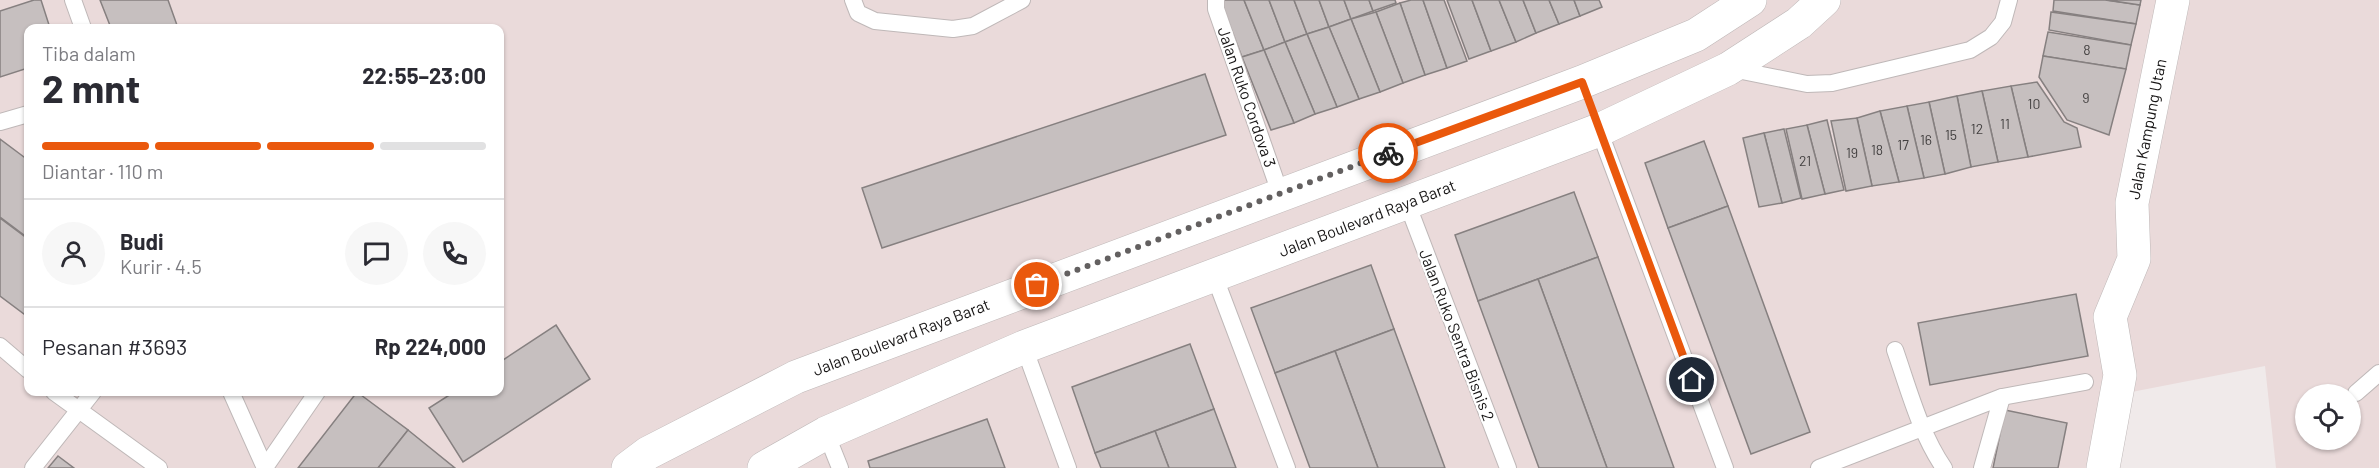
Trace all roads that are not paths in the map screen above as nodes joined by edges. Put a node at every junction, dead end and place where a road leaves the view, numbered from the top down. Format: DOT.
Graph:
graph roads {
  1 [pos="73,0"];
  2 [pos="853,0"];
  3 [pos="1022,0"];
  4 [pos="1216,0"];
  5 [pos="1750,0"];
  6 [pos="1824,0"];
  7 [pos="2008,0"];
  8 [pos="2173,0"];
  9 [pos="82,24"];
  10 [pos="1728,69"];
  11 [pos="1582,82"];
  12 [pos="24,115"];
  13 [pos="0,122"];
  14 [pos="1599,130"];
  15 [pos="1280,193"];
  16 [pos="1407,203"];
  17 [pos="1214,275"];
  18 [pos="0,346"];
  19 [pos="1024,346"];
  20 [pos="1895,350"];
  21 [pos="24,367"];
  22 [pos="2379,373"];
  23 [pos="2085,382"];
  24 [pos="2361,389"];
  25 [pos="59,396"];
  26 [pos="89,396"];
  27 [pos="233,396"];
  28 [pos="314,396"];
  29 [pos="2002,396"];
  30 [pos="76,410"];
  31 [pos="1923,429"];
  32 [pos="826,433"];
  33 [pos="265,467"];
  34 [pos="33,468"];
  35 [pos="159,468"];
  36 [pos="628,468"];
  37 [pos="764,468"];
  38 [pos="840,468"];
  39 [pos="1068,468"];
  40 [pos="1287,468"];
  41 [pos="1508,468"];
  42 [pos="1725,468"];
  43 [pos="1819,468"];
  44 [pos="1944,468"];
  45 [pos="1982,468"];
  46 [pos="2103,468"];
  1 -- 9 [label="lane"];
  2 -- 3 [label="lane"];
  4 -- 15 [label="lane, Jalan Ruko Cordova 3"];
  5 -- 11 [label="main road, Jalan Boulevard Raya Barat"];
  6 -- 10 [label="main road, Jalan Boulevard Raya Barat"];
  7 -- 10 [label="lane"];
  8 -- 46 [label="main road, Jalan Kampung Utan"];
  10 -- 14 [label="main road, Jalan Boulevard Raya Barat"];
  11 -- 14 [label="main road"];
  11 -- 15 [label="main road, Jalan Boulevard Raya Barat"];
  12 -- 13 [label="lane"];
  14 -- 16 [label="main road, Jalan Boulevard Raya Barat"];
  14 -- 42 [label="lane"];
  15 -- 36 [label="main road, Jalan Boulevard Raya Barat"];
  16 -- 17 [label="main road, Jalan Boulevard Raya Barat"];
  16 -- 41 [label="lane, Jalan Ruko Sentra Bisnis 2"];
  17 -- 19 [label="main road, Jalan Boulevard Raya Barat"];
  17 -- 40 [label="lane"];
  18 -- 21 [label="lane"];
  19 -- 32 [label="main road, Jalan Boulevard Raya Barat"];
  19 -- 39 [label="lane"];
  20 -- 31 [label="lane"];
  22 -- 24 [label="lane"];
  23 -- 29 [label="lane"];
  25 -- 30 [label="lane"];
  26 -- 30 [label="lane"];
  27 -- 33 [label="lane"];
  28 -- 33 [label="lane"];
  29 -- 31 [label="lane"];
  29 -- 45 [label="lane"];
  30 -- 34 [label="lane"];
  30 -- 35 [label="lane"];
  31 -- 43 [label="lane"];
  31 -- 44 [label="lane"];
  32 -- 37 [label="main road, Jalan Boulevard Raya Barat"];
  32 -- 38 [label="lane"];
}
